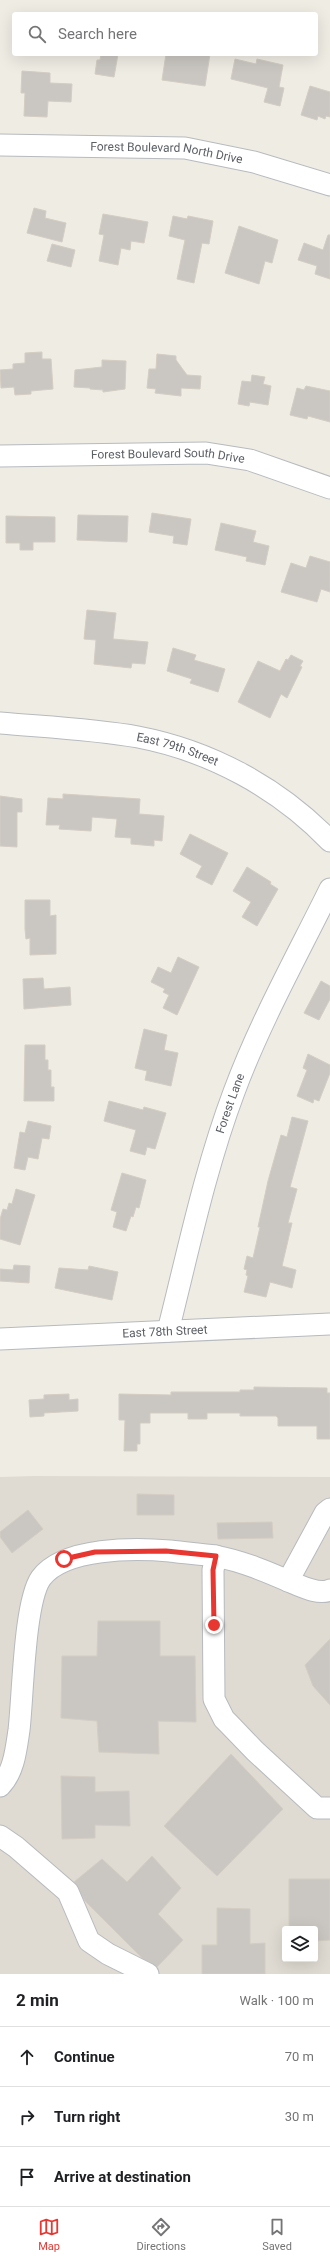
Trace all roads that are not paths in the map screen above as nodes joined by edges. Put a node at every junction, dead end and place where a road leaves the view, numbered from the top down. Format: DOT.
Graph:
graph roads {
  1 [pos="0,145"];
  2 [pos="330,185"];
  3 [pos="0,456"];
  4 [pos="330,488"];
  5 [pos="0,722"];
  6 [pos="330,841"];
  7 [pos="330,889"];
  8 [pos="330,1324"];
  9 [pos="168,1331"];
  10 [pos="0,1339"];
  11 [pos="330,1509"];
  12 [pos="216,1556"];
  13 [pos="288,1581"];
  14 [pos="330,1590"];
  15 [pos="0,1786"];
  16 [pos="330,1808"];
  17 [pos="0,1836"];
  18 [pos="148,1974"];
  1 -- 2 [label="street, Forest Boulevard North Drive"];
  3 -- 4 [label="street, Forest Boulevard South Drive"];
  5 -- 6 [label="street, East 79th Street"];
  7 -- 9 [label="street, Forest Lane"];
  8 -- 9 [label="street, East 78th Street"];
  9 -- 10 [label="street, East 78th Street"];
  11 -- 13 [label="street"];
  12 -- 13 [label="street"];
  12 -- 15 [label="street"];
  12 -- 16 [label="street"];
  13 -- 14 [label="street"];
  17 -- 18 [label="street"];
}
